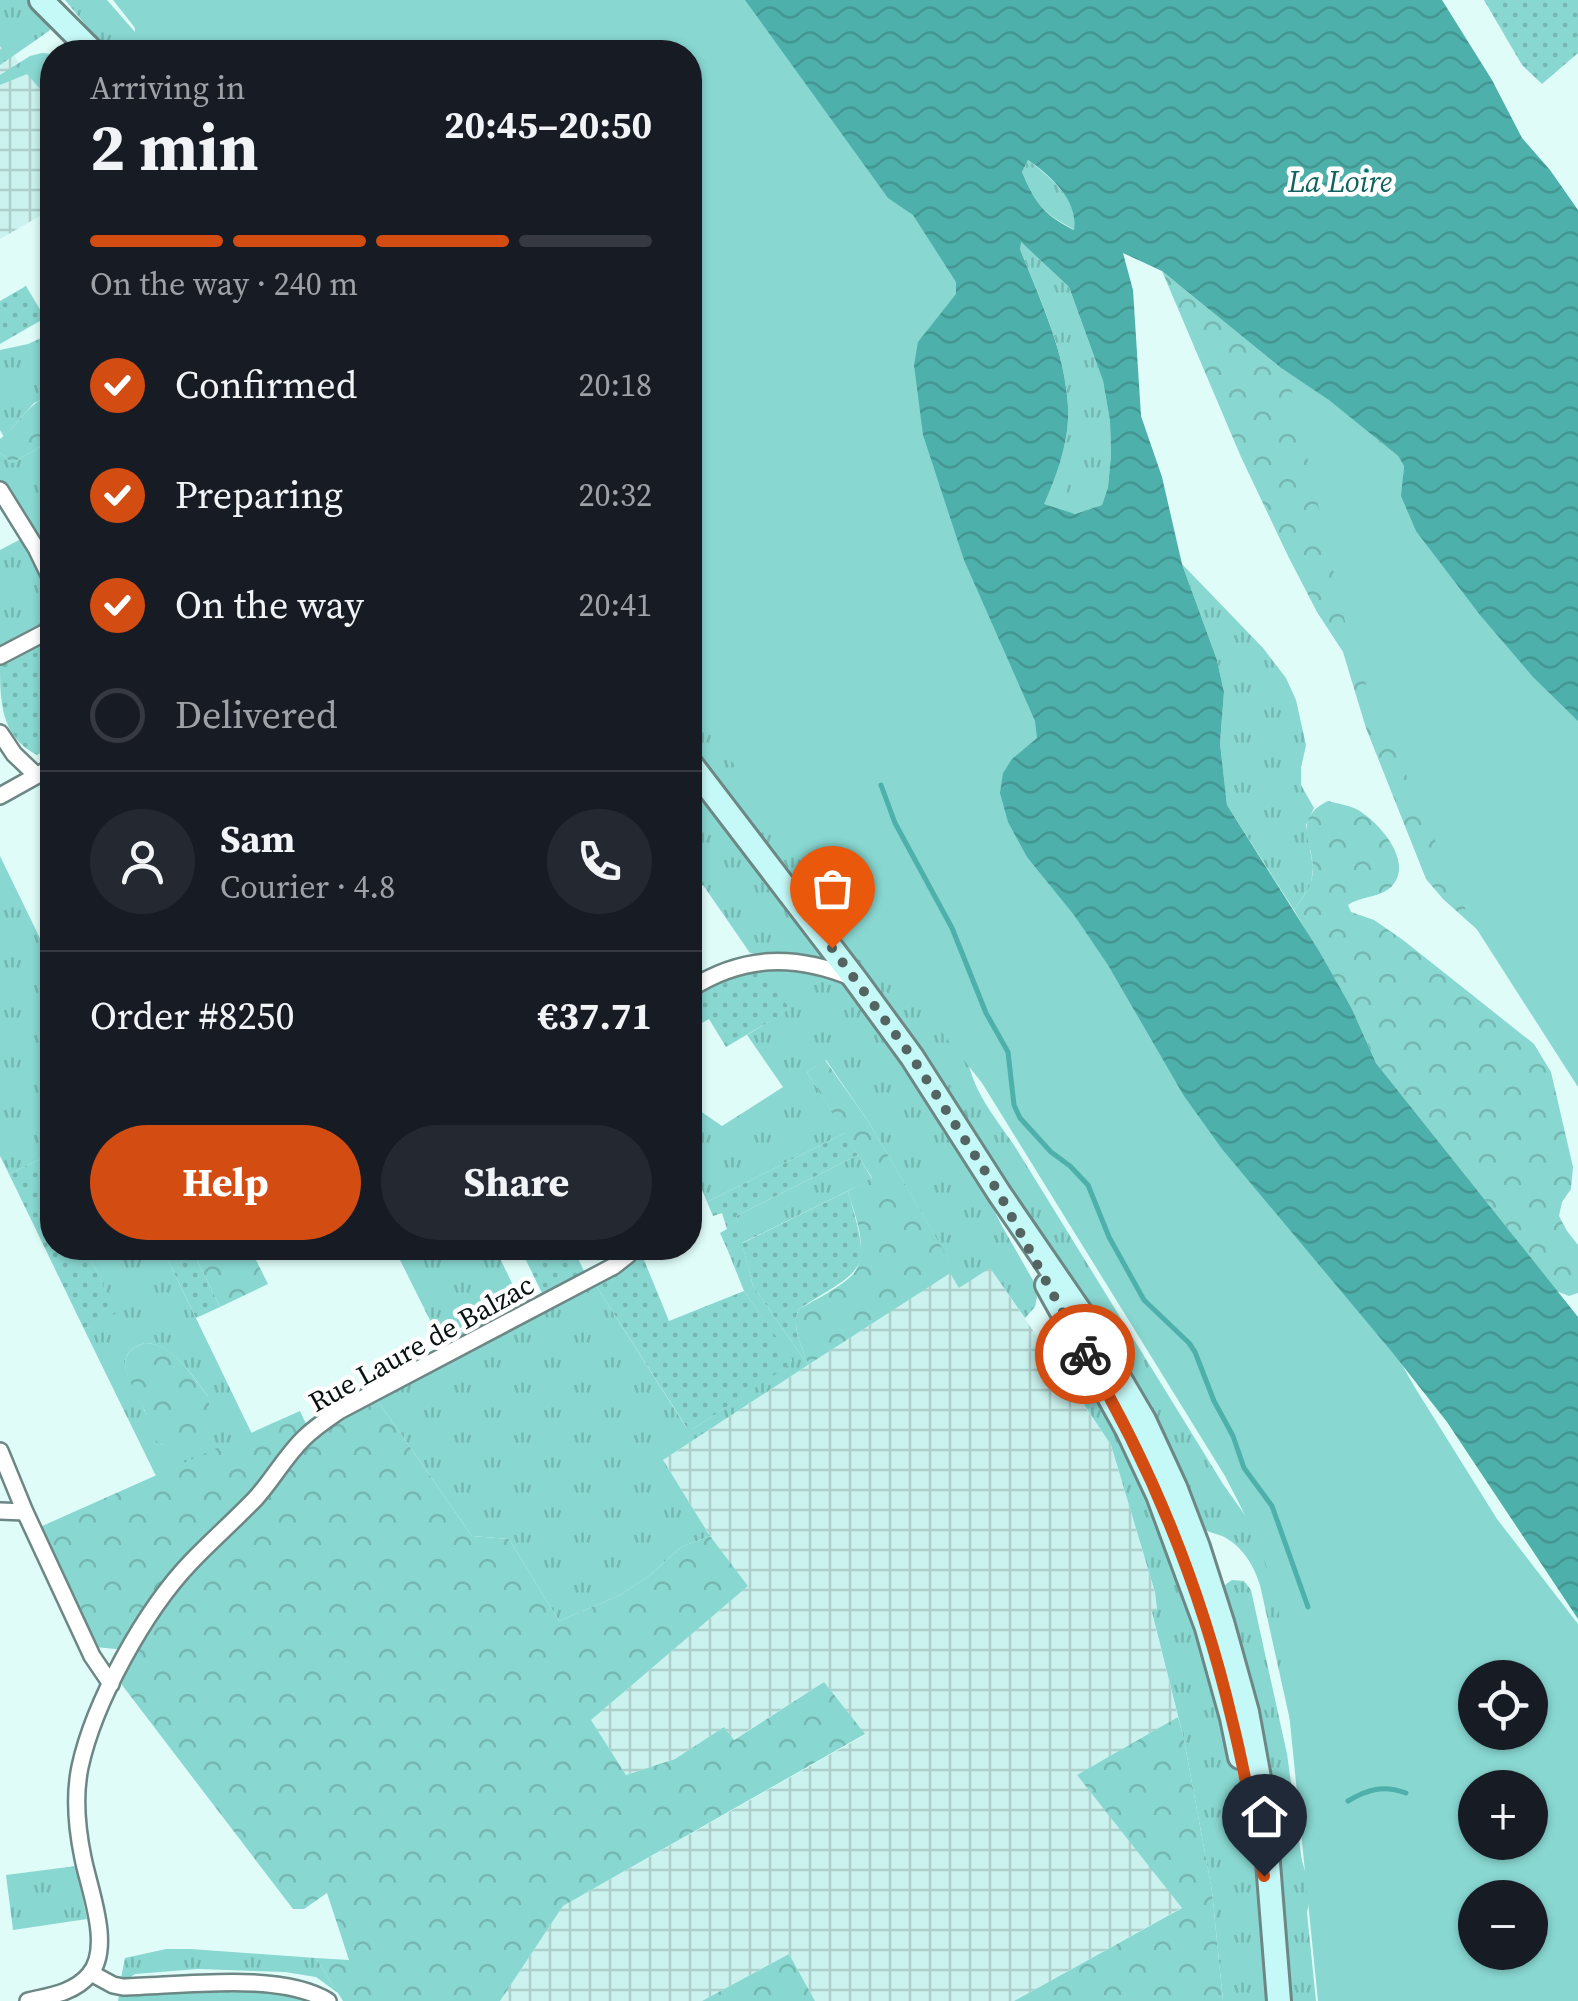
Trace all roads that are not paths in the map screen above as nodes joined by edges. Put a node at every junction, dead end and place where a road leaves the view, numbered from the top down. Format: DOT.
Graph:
graph roads {
  1 [pos="42,0"];
  2 [pos="57,0"];
  3 [pos="83,40"];
  4 [pos="86,40"];
  5 [pos="0,490"];
  6 [pos="40,556"];
  7 [pos="40,635"];
  8 [pos="0,656"];
  9 [pos="0,733"];
  10 [pos="40,773"];
  11 [pos="36,775"];
  12 [pos="702,779"];
  13 [pos="0,796"];
  14 [pos="855,978"];
  15 [pos="702,982"];
  16 [pos="622,1260"];
  17 [pos="0,1451"];
  18 [pos="0,1511"];
  19 [pos="24,1512"];
  20 [pos="110,1684"];
  21 [pos="91,1974"];
  22 [pos="28,2001"];
  23 [pos="328,2001"];
  24 [pos="1280,2001"];
  1 -- 3 [label="main road"];
  2 -- 4 [label="main road"];
  5 -- 6 [label="street"];
  7 -- 8 [label="street"];
  9 -- 11 [label="street"];
  10 -- 11 [label="street"];
  11 -- 13 [label="street"];
  12 -- 14 [label="main road"];
  14 -- 15 [label="street"];
  14 -- 24 [label="main road"];
  16 -- 20 [label="street, Rue Laure de Balzac"];
  17 -- 19 [label="street"];
  18 -- 19 [label="street"];
  19 -- 20 [label="street"];
  20 -- 21 [label="street, Rue Laure de Balzac"];
  21 -- 22 [label="street"];
  21 -- 23 [label="street"];
}
